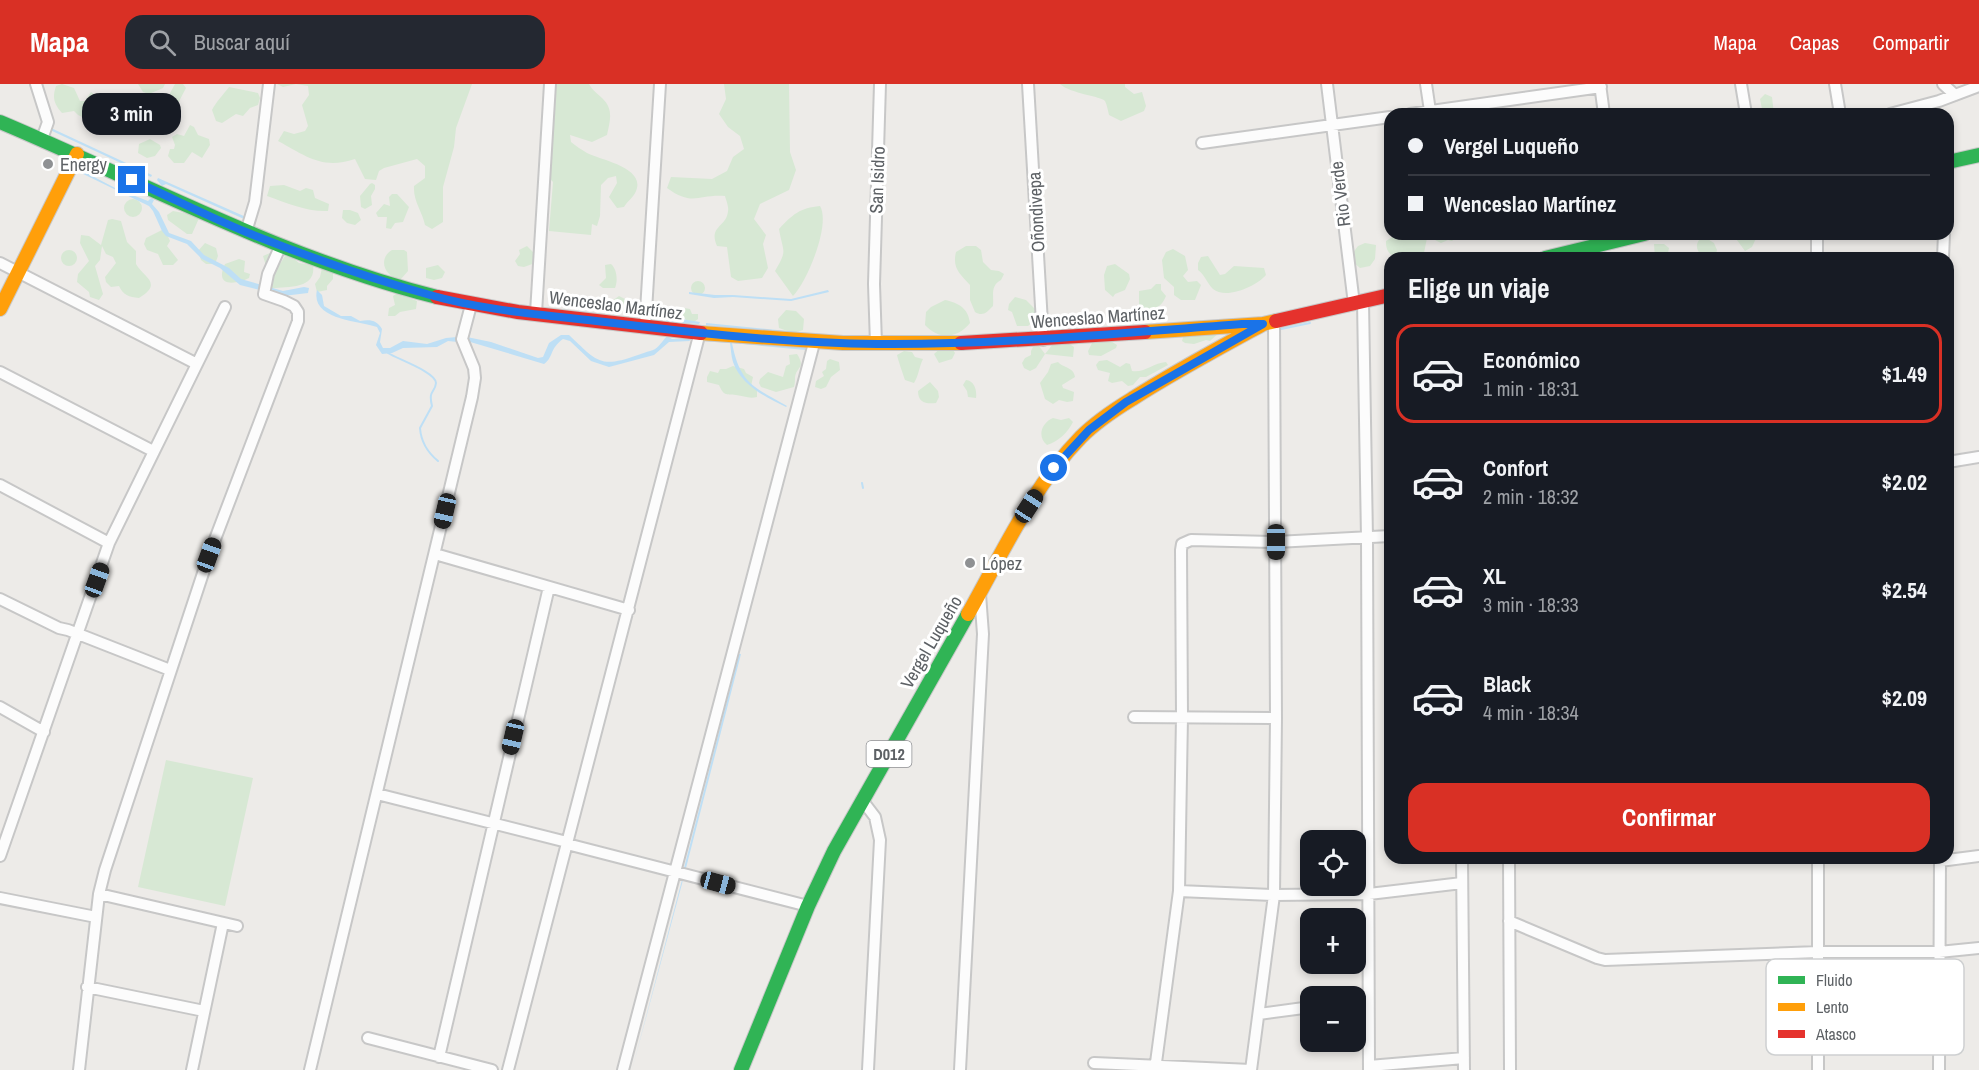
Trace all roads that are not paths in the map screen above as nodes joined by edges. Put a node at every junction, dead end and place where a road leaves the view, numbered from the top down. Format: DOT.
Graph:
graph roads {
  1 [pos="36,84"];
  2 [pos="269,84"];
  3 [pos="550,84"];
  4 [pos="660,84"];
  5 [pos="880,84"];
  6 [pos="1028,84"];
  7 [pos="1327,84"];
  8 [pos="1426,84"];
  9 [pos="1741,84"];
  10 [pos="1835,84"];
  11 [pos="1943,84"];
  12 [pos="1600,86"];
  13 [pos="1979,86"];
  14 [pos="1955,95"];
  15 [pos="1430,108"];
  16 [pos="1450,108"];
  17 [pos="1603,108"];
  18 [pos="1745,108"];
  19 [pos="1839,108"];
  20 [pos="1911,108"];
  21 [pos="1384,118"];
  22 [pos="0,122"];
  23 [pos="1332,125"];
  24 [pos="42,139"];
  25 [pos="1202,143"];
  26 [pos="76,154"];
  27 [pos="1979,155"];
  28 [pos="1954,161"];
  29 [pos="246,232"];
  30 [pos="1608,240"];
  31 [pos="281,245"];
  32 [pos="1566,252"];
  33 [pos="0,263"];
  34 [pos="18,272"];
  35 [pos="1384,296"];
  36 [pos="1358,303"];
  37 [pos="471,305"];
  38 [pos="225,307"];
  39 [pos="0,309"];
  40 [pos="536,314"];
  41 [pos="1269,323"];
  42 [pos="645,327"];
  43 [pos="700,332"];
  44 [pos="1043,340"];
  45 [pos="814,343"];
  46 [pos="876,344"];
  47 [pos="197,364"];
  48 [pos="0,372"];
  49 [pos="153,451"];
  50 [pos="1979,457"];
  51 [pos="1954,461"];
  52 [pos="0,485"];
  53 [pos="1384,537"];
  54 [pos="1367,538"];
  55 [pos="1276,542"];
  56 [pos="110,543"];
  57 [pos="435,554"];
  58 [pos="549,587"];
  59 [pos="0,592"];
  60 [pos="980,594"];
  61 [pos="0,599"];
  62 [pos="628,610"];
  63 [pos="73,632"];
  64 [pos="170,670"];
  65 [pos="0,707"];
  66 [pos="1134,717"];
  67 [pos="1182,717"];
  68 [pos="1276,718"];
  69 [pos="44,732"];
  70 [pos="377,794"];
  71 [pos="862,800"];
  72 [pos="492,823"];
  73 [pos="567,844"];
  74 [pos="0,856"];
  75 [pos="1979,856"];
  76 [pos="1954,858"];
  77 [pos="1462,864"];
  78 [pos="1509,864"];
  79 [pos="1818,864"];
  80 [pos="1940,864"];
  81 [pos="675,872"];
  82 [pos="1462,883"];
  83 [pos="1179,891"];
  84 [pos="99,894"];
  85 [pos="1369,894"];
  86 [pos="1274,895"];
  87 [pos="0,898"];
  88 [pos="808,906"];
  89 [pos="96,916"];
  90 [pos="1509,921"];
  91 [pos="223,923"];
  92 [pos="237,926"];
  93 [pos="1979,948"];
  94 [pos="1818,952"];
  95 [pos="1939,952"];
  96 [pos="1818,959"];
  97 [pos="1939,959"];
  98 [pos="87,987"];
  99 [pos="1366,999"];
  100 [pos="1369,999"];
  101 [pos="1300,1008"];
  102 [pos="204,1011"];
  103 [pos="1259,1014"];
  104 [pos="368,1038"];
  105 [pos="439,1057"];
  106 [pos="1094,1064"];
  107 [pos="1464,1064"];
  108 [pos="1156,1068"];
  109 [pos="1370,1068"];
  110 [pos="79,1070"];
  111 [pos="192,1070"];
  112 [pos="310,1070"];
  113 [pos="492,1070"];
  114 [pos="508,1070"];
  115 [pos="623,1070"];
  116 [pos="741,1070"];
  117 [pos="868,1070"];
  118 [pos="960,1070"];
  119 [pos="1251,1070"];
  120 [pos="1510,1070"];
  1 -- 24 [label="street"];
  2 -- 29 [label="street"];
  3 -- 40 [label="street"];
  4 -- 42 [label="street"];
  5 -- 46 [label="street, San Isidro"];
  6 -- 44 [label="street, Oñondivepa"];
  7 -- 23 [label="street, Rio Verde"];
  8 -- 15 [label="street"];
  9 -- 18 [label="street"];
  10 -- 19 [label="street"];
  11 -- 14 [label="street"];
  12 -- 16 [label="street"];
  12 -- 17 [label="street"];
  13 -- 14 [label="street"];
  14 -- 20 [label="street"];
  21 -- 23 [label="street"];
  22 -- 24 [label="main road, Wenceslao Martínez"];
  23 -- 25 [label="street"];
  23 -- 36 [label="street, Rio Verde"];
  24 -- 26 [label="main road, Wenceslao Martínez"];
  26 -- 29 [label="main road, Wenceslao Martínez"];
  26 -- 34 [label="main road"];
  27 -- 28 [label="main road"];
  29 -- 31 [label="main road, Wenceslao Martínez"];
  30 -- 32 [label="main road"];
  31 -- 37 [label="main road, Wenceslao Martínez"];
  31 -- 64 [label="street"];
  33 -- 34 [label="street"];
  34 -- 39 [label="main road"];
  34 -- 47 [label="street"];
  35 -- 36 [label="main road, D012"];
  36 -- 41 [label="main road, D012"];
  36 -- 54 [label="street, Rio Verde"];
  37 -- 40 [label="main road, Wenceslao Martínez"];
  37 -- 57 [label="street"];
  38 -- 47 [label="street"];
  40 -- 42 [label="main road, Wenceslao Martínez"];
  41 -- 44 [label="main road, Wenceslao Martínez"];
  41 -- 55 [label="street"];
  41 -- 60 [label="main road, Vergel Luqueño / D012"];
  42 -- 43 [label="main road, Wenceslao Martínez"];
  43 -- 45 [label="main road, Wenceslao Martínez"];
  43 -- 62 [label="street"];
  44 -- 46 [label="main road, Wenceslao Martínez"];
  45 -- 46 [label="main road, Wenceslao Martínez"];
  45 -- 81 [label="street"];
  47 -- 49 [label="street"];
  48 -- 49 [label="street"];
  49 -- 56 [label="street"];
  50 -- 51 [label="street"];
  52 -- 56 [label="street"];
  53 -- 54 [label="street"];
  54 -- 55 [label="street"];
  54 -- 85 [label="street, Rio Verde"];
  55 -- 67 [label="street"];
  55 -- 68 [label="street"];
  56 -- 63 [label="street"];
  57 -- 58 [label="street"];
  57 -- 70 [label="street"];
  58 -- 62 [label="street"];
  58 -- 72 [label="street"];
  59 -- 63 [label="street"];
  60 -- 71 [label="main road, Vergel Luqueño / D012"];
  60 -- 118 [label="street"];
  61 -- 63 [label="street"];
  62 -- 73 [label="street"];
  63 -- 64 [label="street"];
  63 -- 69 [label="street"];
  64 -- 84 [label="street"];
  65 -- 69 [label="street"];
  66 -- 67 [label="street"];
  67 -- 68 [label="street"];
  67 -- 83 [label="street"];
  68 -- 86 [label="street"];
  69 -- 74 [label="street"];
  70 -- 72 [label="street"];
  70 -- 112 [label="street"];
  71 -- 88 [label="main road, Vergel Luqueño / D012"];
  71 -- 117 [label="street"];
  72 -- 73 [label="street"];
  72 -- 105 [label="street"];
  73 -- 81 [label="street"];
  73 -- 114 [label="street"];
  75 -- 76 [label="street"];
  77 -- 82 [label="street"];
  78 -- 90 [label="street"];
  79 -- 94 [label="street"];
  80 -- 95 [label="street"];
  81 -- 88 [label="street"];
  81 -- 115 [label="street"];
  82 -- 85 [label="street"];
  82 -- 107 [label="street"];
  83 -- 86 [label="street"];
  83 -- 108 [label="street"];
  84 -- 89 [label="street"];
  84 -- 91 [label="street"];
  85 -- 86 [label="street"];
  85 -- 100 [label="street, Rio Verde"];
  86 -- 103 [label="street"];
  87 -- 89 [label="street"];
  88 -- 116 [label="main road, Vergel Luqueño / D012"];
  89 -- 98 [label="street"];
  90 -- 94 [label="street"];
  90 -- 120 [label="street"];
  91 -- 92 [label="street"];
  91 -- 102 [label="street"];
  93 -- 95 [label="street"];
  94 -- 95 [label="street"];
  94 -- 96 [label="street"];
  95 -- 97 [label="street"];
  98 -- 102 [label="street"];
  98 -- 110 [label="street"];
  99 -- 100 [label="street"];
  100 -- 109 [label="street, Rio Verde"];
  101 -- 103 [label="street"];
  102 -- 111 [label="street"];
  103 -- 119 [label="street"];
  104 -- 105 [label="street"];
  105 -- 113 [label="street"];
  106 -- 108 [label="street"];
  107 -- 109 [label="street"];
  108 -- 119 [label="street"];
}
